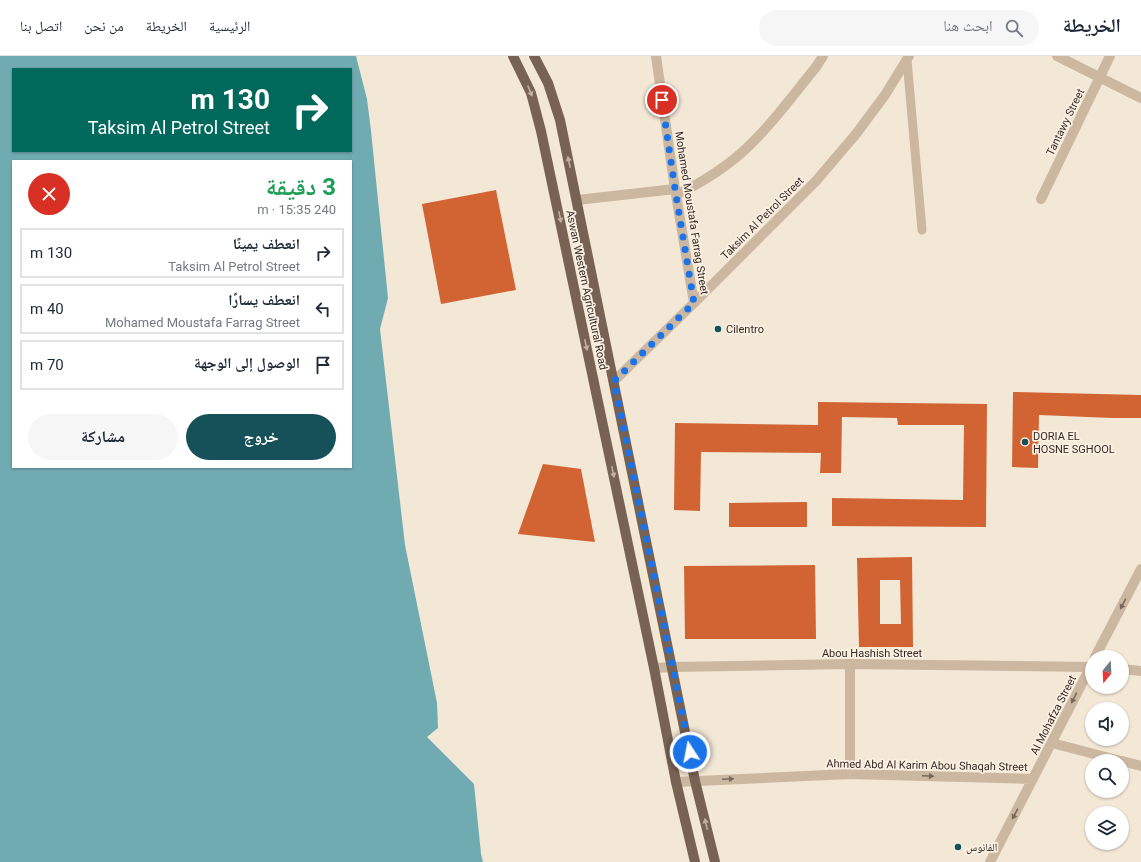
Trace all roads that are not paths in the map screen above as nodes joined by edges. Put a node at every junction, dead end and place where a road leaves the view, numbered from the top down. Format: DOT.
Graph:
graph roads {
  1 [pos="513,56"];
  2 [pos="534,56"];
  3 [pos="656,56"];
  4 [pos="823,56"];
  5 [pos="1058,56"];
  6 [pos="1110,56"];
  7 [pos="908,58"];
  8 [pos="1100,77"];
  9 [pos="1141,98"];
  10 [pos="676,192"];
  11 [pos="1041,199"];
  12 [pos="577,200"];
  13 [pos="922,230"];
  14 [pos="694,303"];
  15 [pos="614,381"];
  16 [pos="1141,569"];
  17 [pos="1099,650"];
  18 [pos="850,664"];
  19 [pos="1085,666"];
  20 [pos="673,667"];
  21 [pos="654,668"];
  22 [pos="1129,670"];
  23 [pos="1141,671"];
  24 [pos="1085,678"];
  25 [pos="1052,743"];
  26 [pos="1095,754"];
  27 [pos="1129,763"];
  28 [pos="1141,766"];
  29 [pos="850,774"];
  30 [pos="1033,779"];
  31 [pos="695,781"];
  32 [pos="676,782"];
  33 [pos="695,862"];
  34 [pos="715,862"];
  35 [pos="990,862"];
  1 -- 21 [label="main road, Aswan Western Agricultural Road, one-way"];
  12 -- 2 [label="main road, Aswan Western Agricultural Road, one-way"];
  3 -- 10 [label="street, Mohamed Moustafa Farrag Street"];
  4 -- 10 [label="street"];
  5 -- 8 [label="street"];
  6 -- 8 [label="street, Tantawy Street"];
  7 -- 13 [label="lane"];
  7 -- 14 [label="street, Taksim Al Petrol Street"];
  8 -- 9 [label="street"];
  8 -- 11 [label="street, Tantawy Street"];
  10 -- 12 [label="street"];
  10 -- 14 [label="street, Mohamed Moustafa Farrag Street"];
  12 -- 15 [label="main road, Aswan Western Agricultural Road"];
  14 -- 15 [label="street, Taksim Al Petrol Street"];
  15 -- 20 [label="main road, Aswan Western Agricultural Road"];
  16 -- 17 [label="street, one-way"];
  18 -- 19 [label="street, Abou Hashish Street"];
  18 -- 20 [label="street, Abou Hashish Street"];
  18 -- 29 [label="street"];
  20 -- 21 [label="street, Abou Hashish Street"];
  20 -- 31 [label="main road, Aswan Western Agricultural Road"];
  21 -- 32 [label="main road, Aswan Western Agricultural Road"];
  22 -- 23 [label="street"];
  24 -- 25 [label="street, Al Mohafza Street, one-way"];
  25 -- 26 [label="street"];
  25 -- 30 [label="street, Al Mohafza Street"];
  27 -- 28 [label="street"];
  29 -- 30 [label="street, Ahmed Abd Al Karim Abou Shaqah Street, one-way"];
  31 -- 29 [label="street, Ahmed Abd Al Karim Abou Shaqah Street, one-way"];
  30 -- 35 [label="street, Al Mohafza Street, one-way"];
  31 -- 32 [label="street, Ahmed Abd Al Karim Abou Shaqah Street"];
  34 -- 31 [label="main road, Aswan Western Agricultural Road, one-way"];
  32 -- 33 [label="main road, Aswan Western Agricultural Road"];
}
